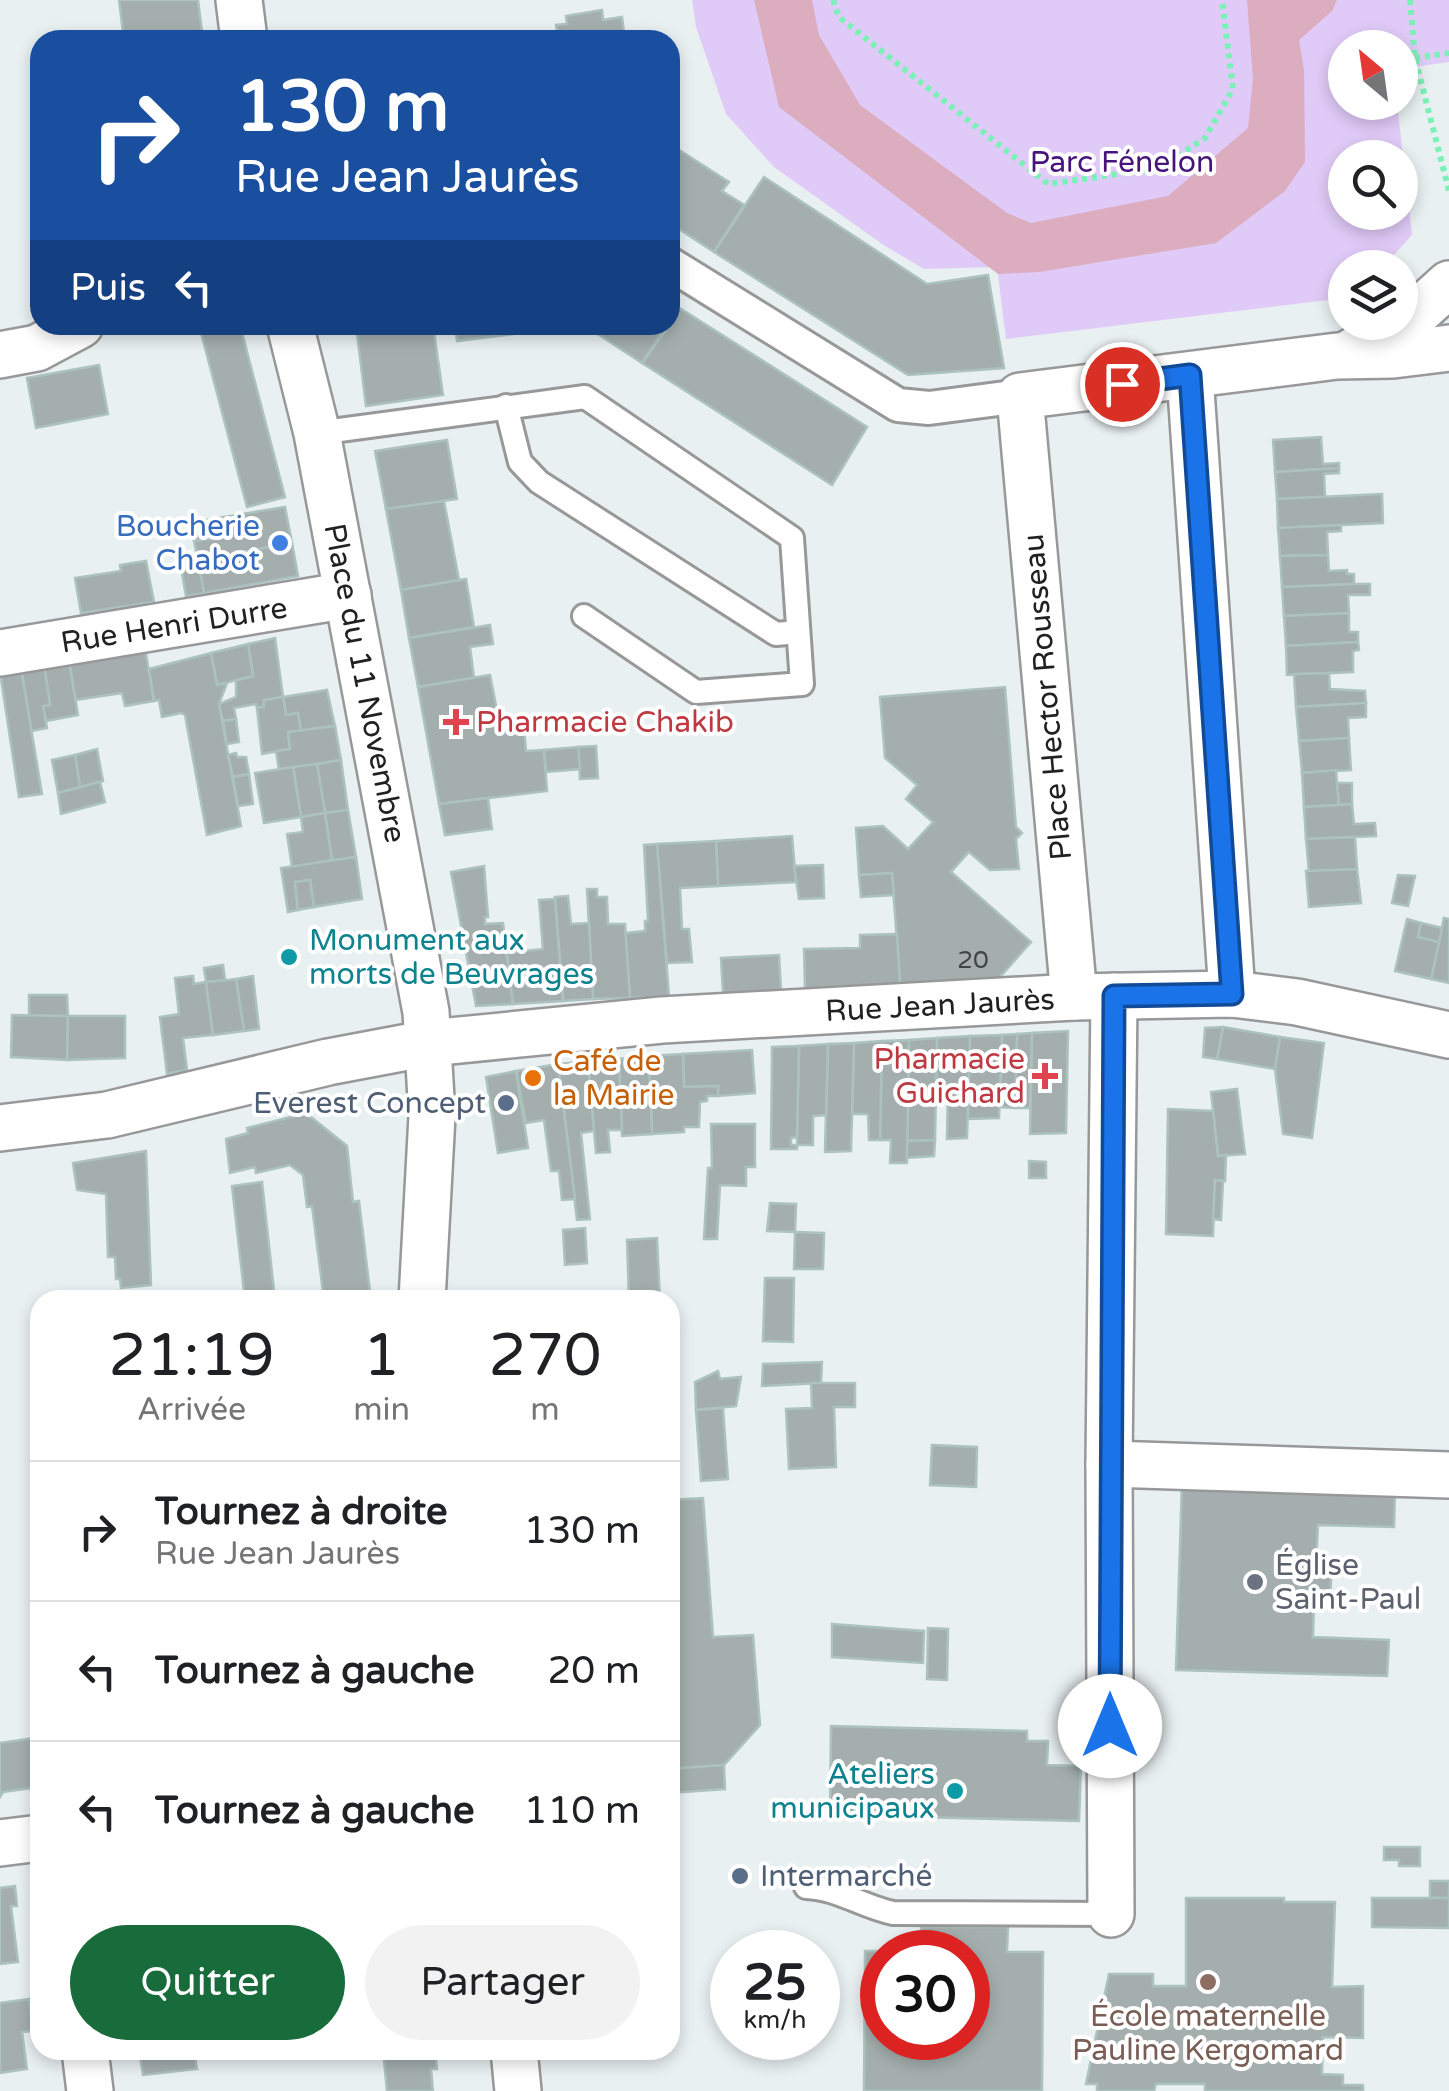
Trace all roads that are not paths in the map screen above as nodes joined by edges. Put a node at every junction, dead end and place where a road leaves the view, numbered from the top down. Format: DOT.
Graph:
graph roads {
  1 [pos="238,0"];
  2 [pos="242,30"];
  3 [pos="680,270"];
  4 [pos="1449,284"];
  5 [pos="61,335"];
  6 [pos="292,335"];
  7 [pos="1449,348"];
  8 [pos="0,355"];
  9 [pos="1337,356"];
  10 [pos="1190,375"];
  11 [pos="1020,396"];
  12 [pos="506,406"];
  13 [pos="317,433"];
  14 [pos="348,595"];
  15 [pos="584,616"];
  16 [pos="798,632"];
  17 [pos="0,653"];
  18 [pos="1232,994"];
  19 [pos="1094,997"];
  20 [pos="1449,1035"];
  21 [pos="429,1044"];
  22 [pos="0,1128"];
  23 [pos="423,1290"];
  24 [pos="1109,1464"];
  25 [pos="1449,1475"];
  26 [pos="30,1839"];
  27 [pos="0,1843"];
  28 [pos="806,1888"];
  29 [pos="1111,1914"];
  30 [pos="86,2060"];
  31 [pos="515,2060"];
  32 [pos="90,2091"];
  33 [pos="518,2091"];
  1 -- 2 [label="street"];
  3 -- 11 [label="street"];
  4 -- 9 [label="street"];
  5 -- 8 [label="street"];
  6 -- 13 [label="street, Place du 11 Novembre"];
  7 -- 9 [label="street"];
  9 -- 10 [label="street"];
  10 -- 11 [label="street"];
  10 -- 18 [label="street"];
  11 -- 19 [label="street, Place Hector Rousseau"];
  12 -- 13 [label="lane"];
  12 -- 16 [label="lane"];
  12 -- 16 [label="lane"];
  13 -- 14 [label="street, Place du 11 Novembre"];
  14 -- 17 [label="street, Rue Henri Durre"];
  14 -- 21 [label="street, Place du 11 Novembre"];
  15 -- 16 [label="lane"];
  18 -- 19 [label="street, Rue Jean Jaurès"];
  18 -- 20 [label="street, Rue Jean Jaurès"];
  19 -- 21 [label="street, Rue Jean Jaurès"];
  19 -- 24 [label="street, Place Hector Rousseau"];
  21 -- 22 [label="street, Rue Jean Jaurès"];
  21 -- 23 [label="street, Place du 11 Novembre"];
  24 -- 25 [label="street"];
  24 -- 29 [label="street, Place Hector Rousseau"];
  26 -- 27 [label="street"];
  28 -- 29 [label="lane"];
  30 -- 32 [label="street"];
  31 -- 33 [label="street"];
}
